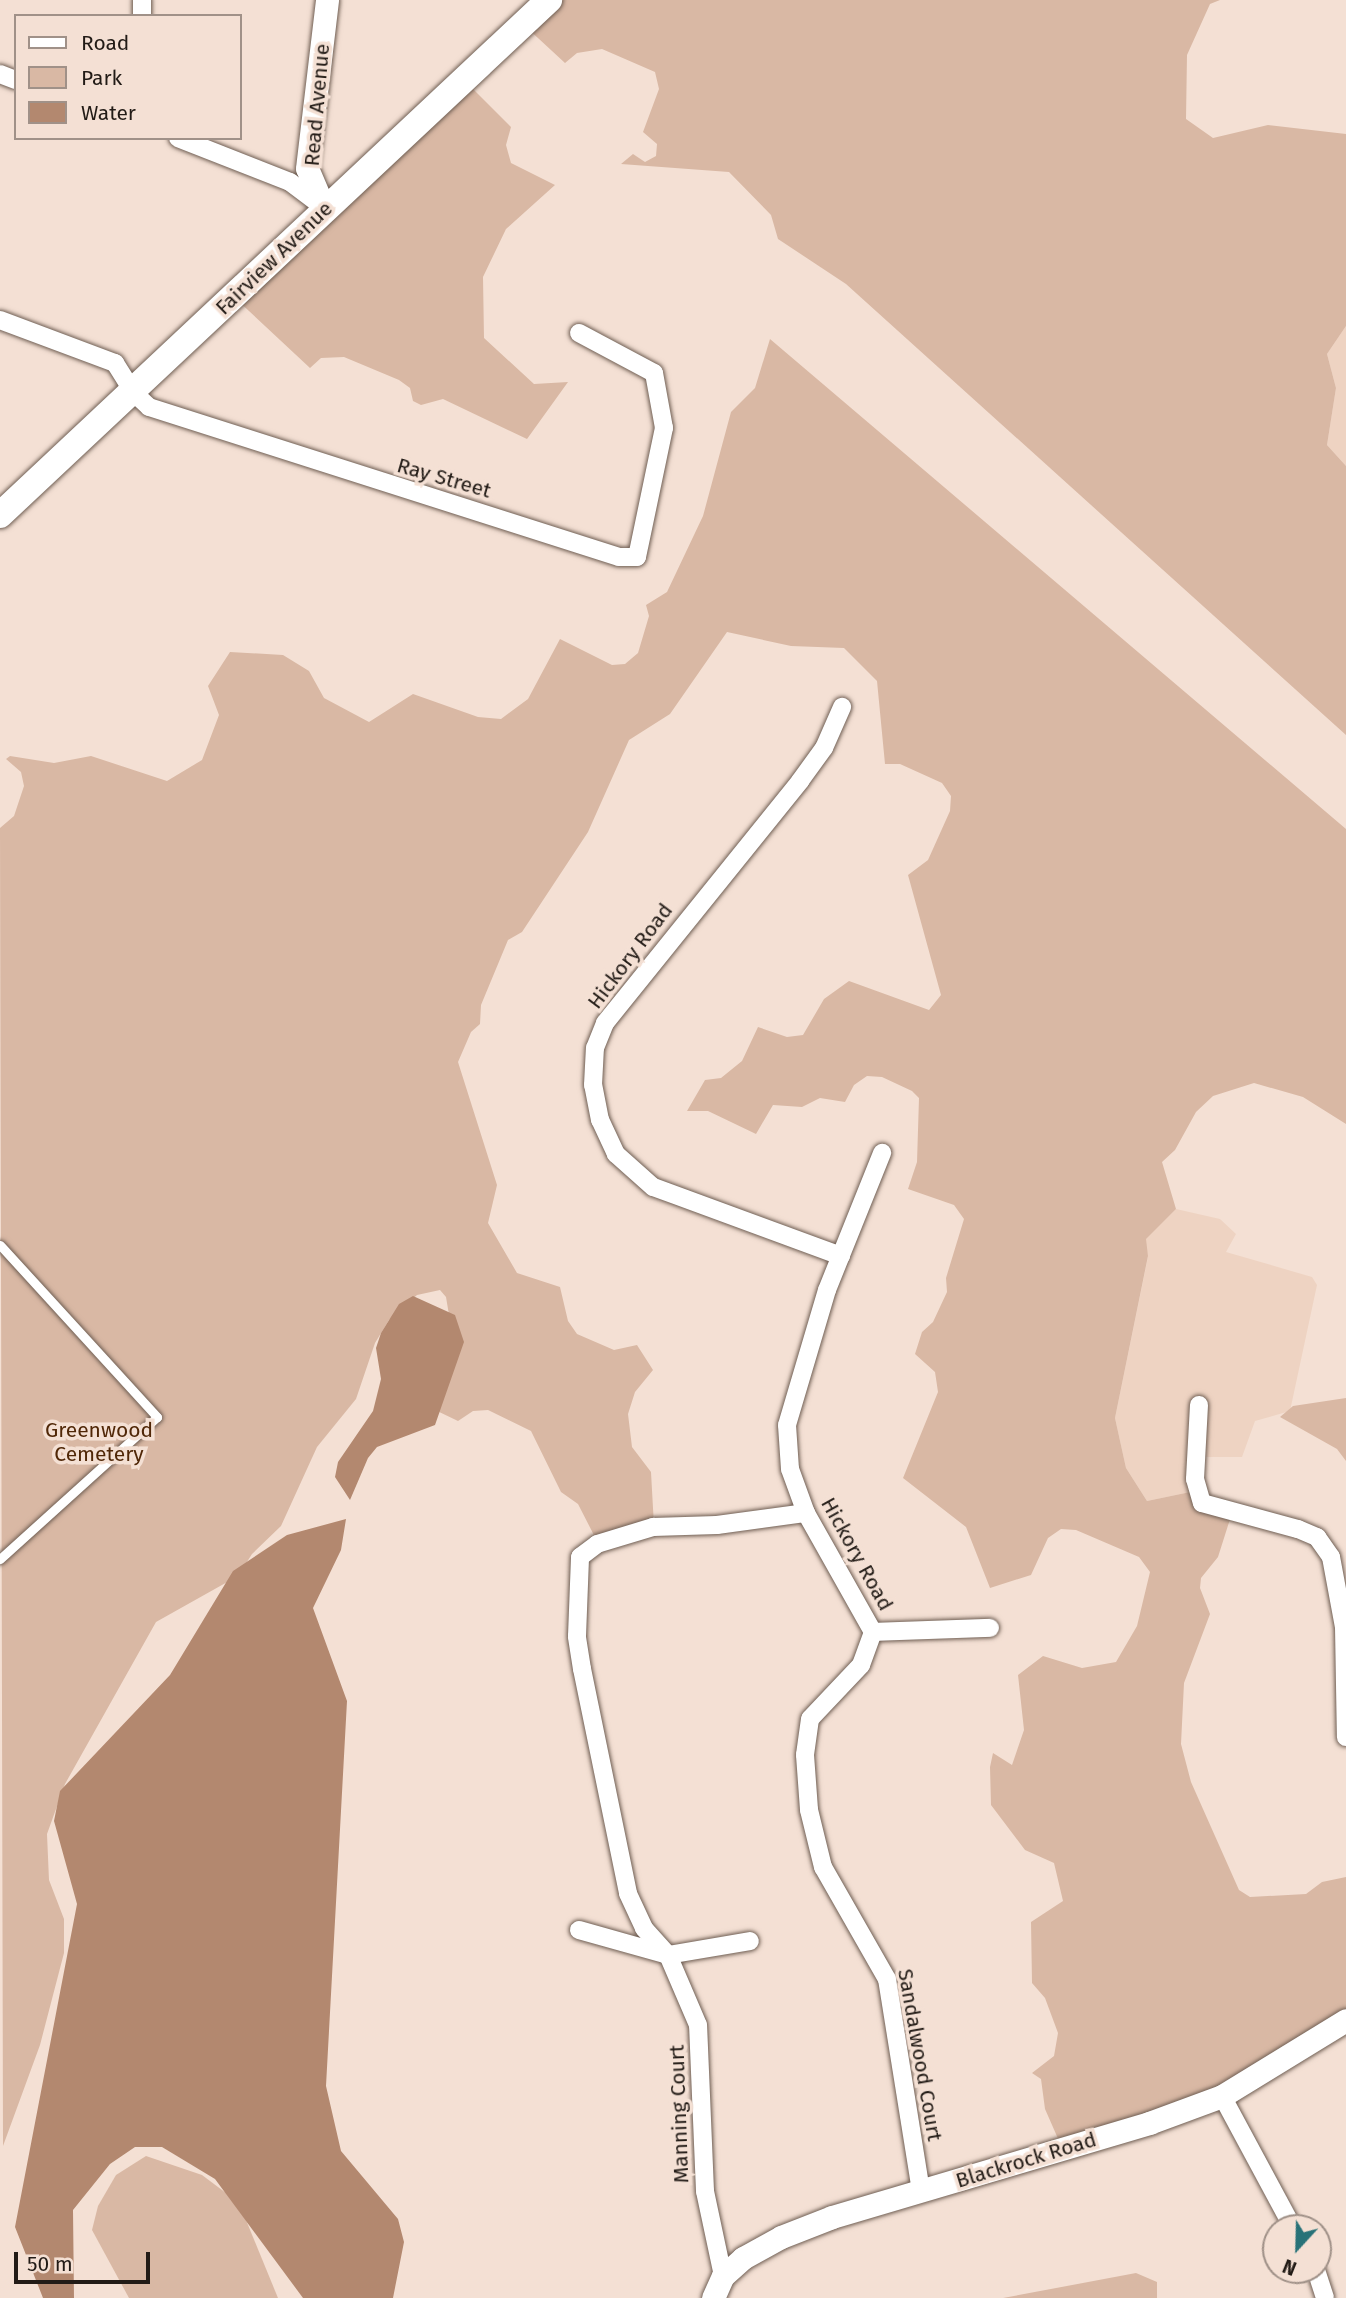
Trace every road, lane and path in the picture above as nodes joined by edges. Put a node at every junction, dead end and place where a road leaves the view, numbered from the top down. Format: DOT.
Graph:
graph roads {
  1 [pos="327,0"];
  2 [pos="540,4"];
  3 [pos="183,140"];
  4 [pos="324,208"];
  5 [pos="0,320"];
  6 [pos="579,333"];
  7 [pos="133,392"];
  8 [pos="0,515"];
  9 [pos="842,708"];
  10 [pos="882,1153"];
  11 [pos="0,1245"];
  12 [pos="841,1256"];
  13 [pos="1199,1405"];
  14 [pos="806,1513"];
  15 [pos="0,1559"];
  16 [pos="990,1628"];
  17 [pos="873,1632"];
  18 [pos="1346,1737"];
  19 [pos="579,1930"];
  20 [pos="750,1941"];
  21 [pos="668,1955"];
  22 [pos="1346,2020"];
  23 [pos="1222,2095"];
  24 [pos="920,2191"];
  25 [pos="1286,2214"];
  26 [pos="723,2276"];
  27 [pos="713,2298"];
  1 -- 4 [label="street, Read Avenue"];
  2 -- 4 [label="main road, Fairview Avenue"];
  3 -- 4 [label="street"];
  4 -- 7 [label="main road, Fairview Avenue"];
  5 -- 7 [label="street, Ray Street"];
  6 -- 7 [label="street, Ray Street"];
  7 -- 8 [label="main road, Fairview Avenue"];
  9 -- 12 [label="street, Hickory Road"];
  10 -- 12 [label="street, Hickory Road"];
  11 -- 15 [label="lane"];
  12 -- 14 [label="street, Hickory Road"];
  13 -- 18 [label="street"];
  14 -- 17 [label="street, Hickory Road"];
  14 -- 21 [label="street, Manning Court"];
  16 -- 17 [label="street"];
  17 -- 24 [label="street, Sandalwood Court"];
  19 -- 21 [label="street"];
  20 -- 21 [label="street"];
  21 -- 26 [label="street, Manning Court"];
  22 -- 23 [label="street, Blackrock Road"];
  23 -- 24 [label="street, Blackrock Road"];
  23 -- 25 [label="street"];
  24 -- 26 [label="street, Blackrock Road"];
  26 -- 27 [label="street, Blackrock Road"];
}
